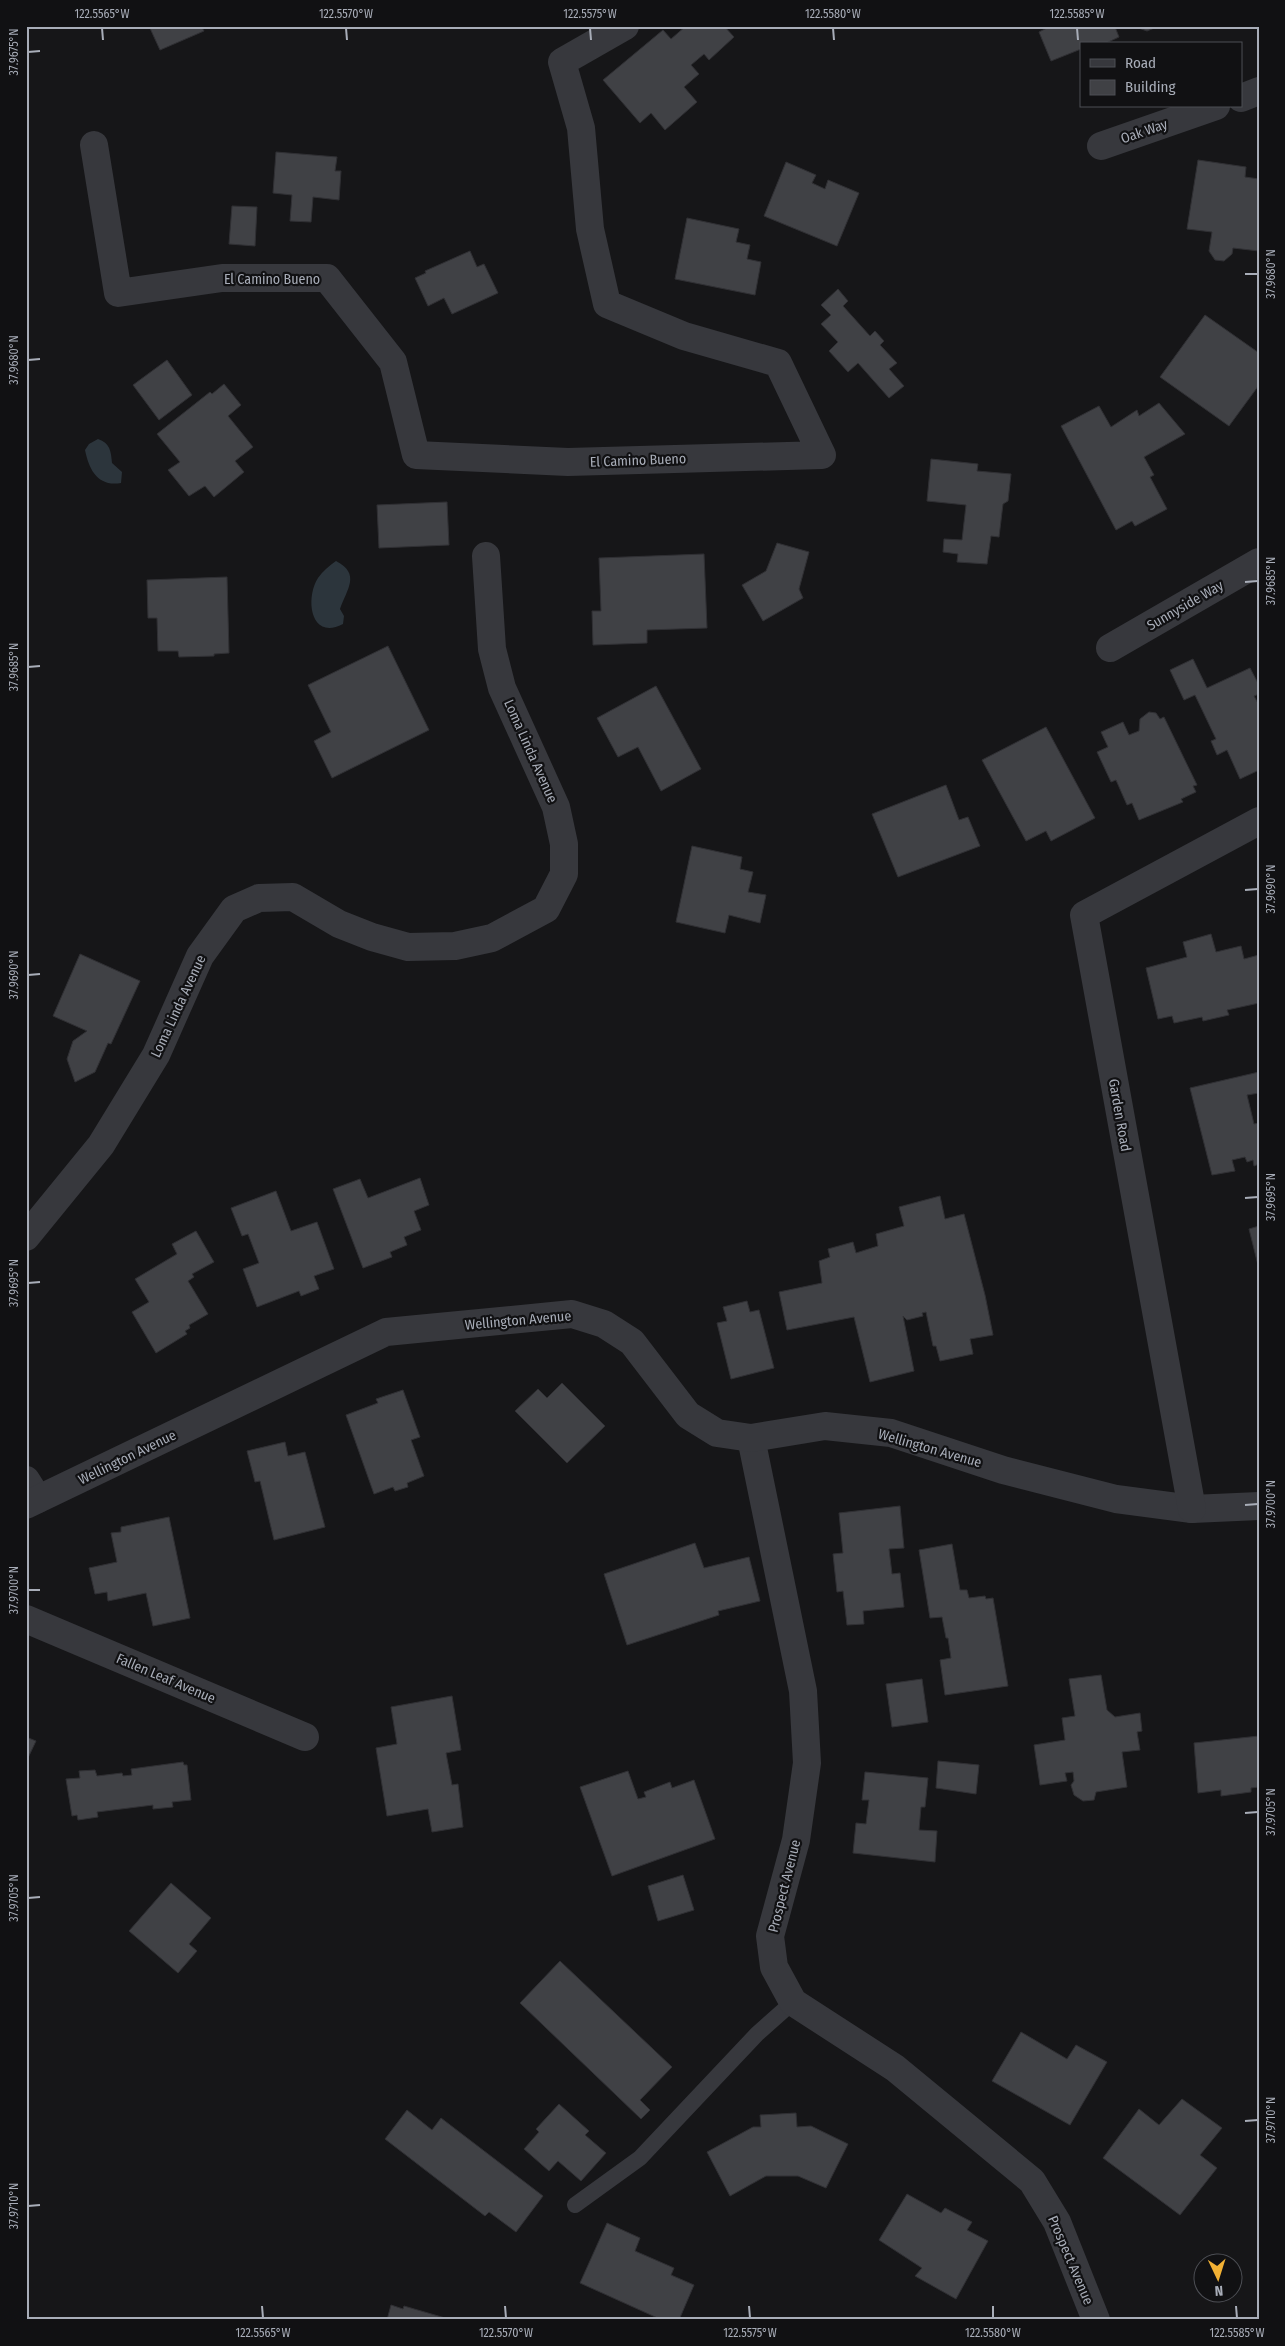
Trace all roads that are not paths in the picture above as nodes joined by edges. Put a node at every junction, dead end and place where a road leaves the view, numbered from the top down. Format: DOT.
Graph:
graph roads {
  1 [pos="625,26"];
  2 [pos="1259,92"];
  3 [pos="1242,98"];
  4 [pos="1210,108"];
  5 [pos="94,145"];
  6 [pos="1101,146"];
  7 [pos="486,556"];
  8 [pos="1259,562"];
  9 [pos="1110,648"];
  10 [pos="1259,821"];
  11 [pos="26,1237"];
  12 [pos="751,1438"];
  13 [pos="30,1495"];
  14 [pos="1259,1506"];
  15 [pos="1192,1509"];
  16 [pos="26,1619"];
  17 [pos="305,1737"];
  18 [pos="794,2002"];
  19 [pos="575,2204"];
  20 [pos="1096,2320"];
  1 -- 5 [label="street, El Camino Bueno"];
  2 -- 3 [label="street"];
  4 -- 6 [label="street, Oak Way"];
  7 -- 11 [label="street, Loma Linda Avenue"];
  8 -- 9 [label="street, Sunnyside Way"];
  10 -- 15 [label="street, Garden Road"];
  12 -- 13 [label="street, Wellington Avenue"];
  12 -- 15 [label="street, Wellington Avenue"];
  12 -- 18 [label="street, Prospect Avenue"];
  14 -- 15 [label="street, Wellington Avenue"];
  16 -- 17 [label="street, Fallen Leaf Avenue"];
  18 -- 19 [label="lane"];
  18 -- 20 [label="street, Prospect Avenue"];
}
